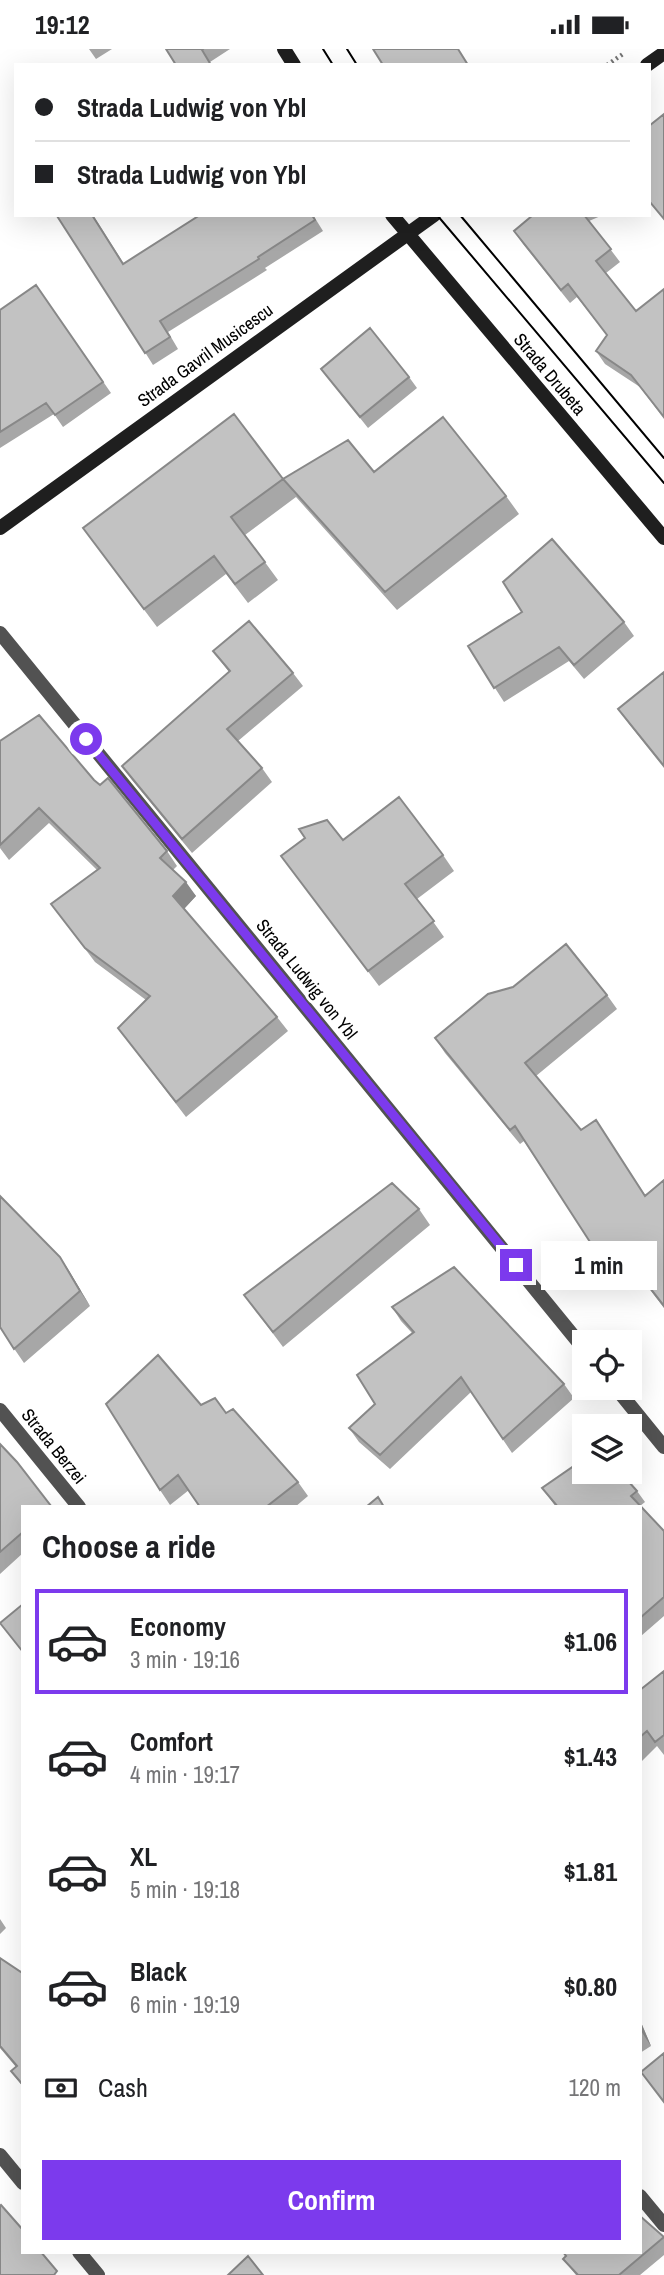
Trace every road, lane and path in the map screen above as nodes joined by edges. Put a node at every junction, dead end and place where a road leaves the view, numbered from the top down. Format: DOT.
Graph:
graph roads {
  1 [pos="629,49"];
  2 [pos="610,63"];
  3 [pos="393,217"];
  4 [pos="431,217"];
  5 [pos="407,234"];
  6 [pos="0,528"];
  7 [pos="664,538"];
  8 [pos="0,633"];
  9 [pos="572,1334"];
  10 [pos="626,1400"];
  11 [pos="0,1410"];
  12 [pos="664,1447"];
  13 [pos="77,1505"];
  14 [pos="0,2155"];
  15 [pos="21,2181"];
  16 [pos="642,2198"];
  17 [pos="664,2225"];
  18 [pos="81,2254"];
  19 [pos="98,2275"];
  1 -- 2 [label="path"];
  3 -- 5 [label="street, Strada Drubeta"];
  4 -- 5 [label="street, Strada Gavril Musicescu"];
  5 -- 6 [label="street, Strada Gavril Musicescu"];
  5 -- 7 [label="street, Strada Drubeta"];
  8 -- 9 [label="street, Strada Ludwig von Ybl"];
  10 -- 12 [label="street"];
  11 -- 13 [label="street, Strada Berzei"];
  14 -- 15 [label="street"];
  16 -- 17 [label="street"];
  18 -- 19 [label="street"];
}
